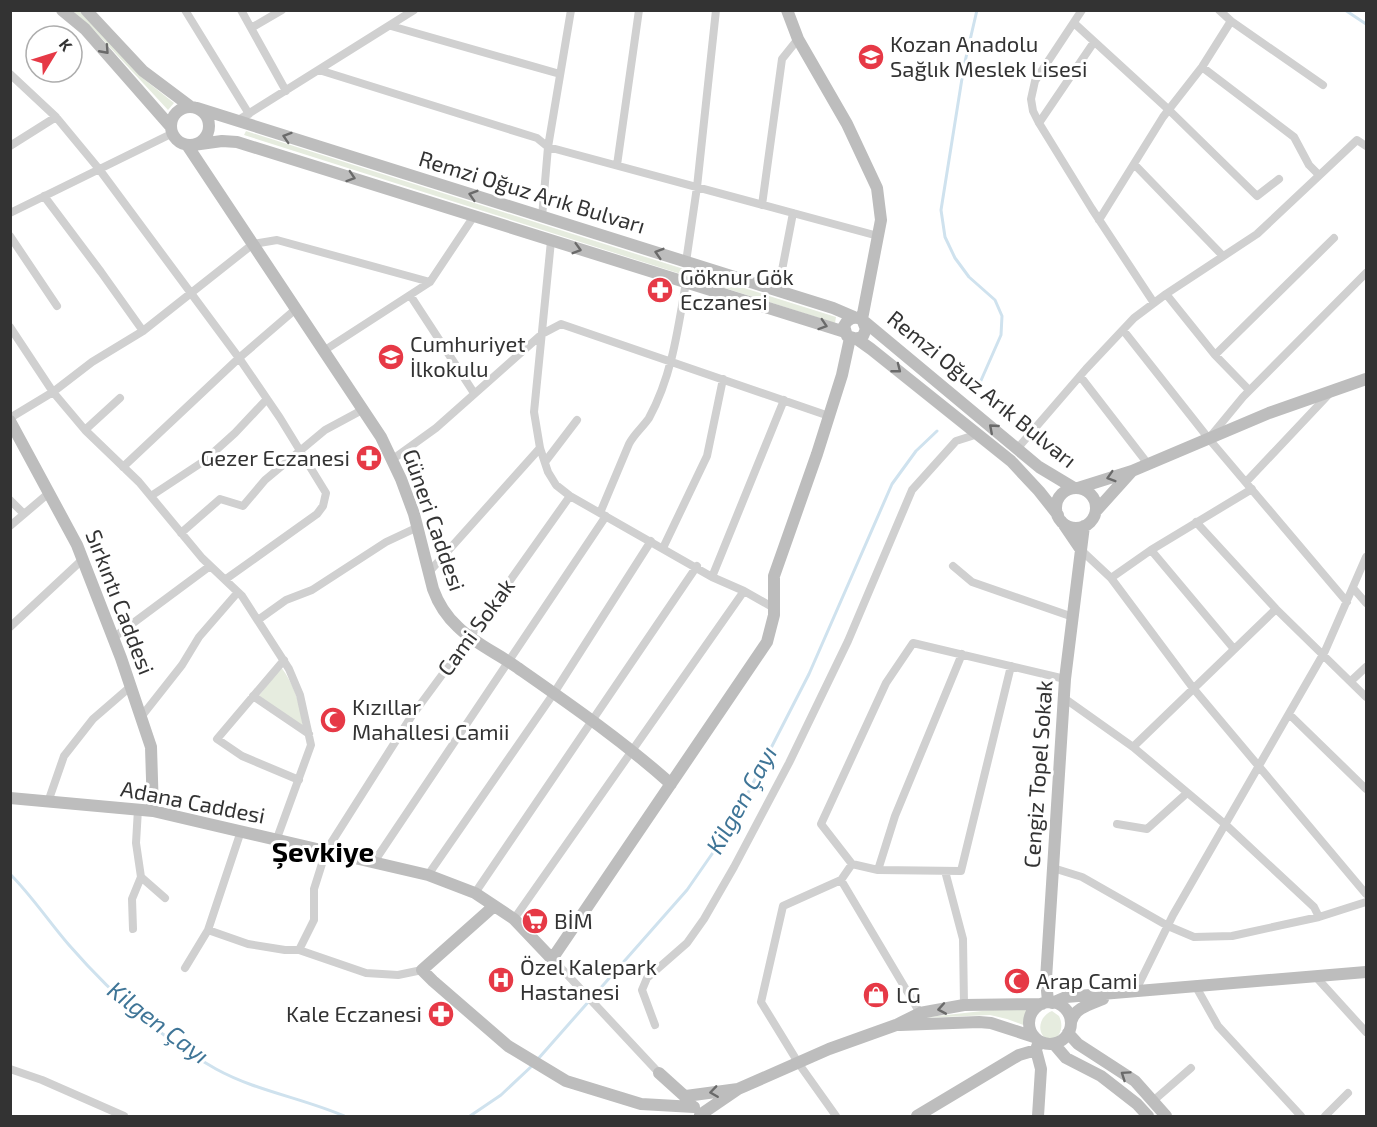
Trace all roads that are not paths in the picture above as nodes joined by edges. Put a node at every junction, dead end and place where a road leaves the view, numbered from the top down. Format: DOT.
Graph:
graph roads {
  1 [pos="62,10"];
  2 [pos="86,10"];
  3 [pos="185,10"];
  4 [pos="242,10"];
  5 [pos="282,10"];
  6 [pos="414,10"];
  7 [pos="639,10"];
  8 [pos="716,10"];
  9 [pos="787,10"];
  10 [pos="1082,10"];
  11 [pos="1219,10"];
  12 [pos="570,11"];
  13 [pos="1231,21"];
  14 [pos="1074,23"];
  15 [pos="391,26"];
  16 [pos="251,28"];
  17 [pos="798,39"];
  18 [pos="1094,42"];
  19 [pos="1203,67"];
  20 [pos="319,70"];
  21 [pos="10,74"];
  22 [pos="560,74"];
  23 [pos="1323,86"];
  24 [pos="286,91"];
  25 [pos="194,108"];
  26 [pos="1169,110"];
  27 [pos="249,114"];
  28 [pos="57,117"];
  29 [pos="237,121"];
  30 [pos="1039,123"];
  31 [pos="172,130"];
  32 [pos="190,145"];
  33 [pos="10,146"];
  34 [pos="1366,146"];
  35 [pos="548,147"];
  36 [pos="1134,164"];
  37 [pos="617,165"];
  38 [pos="99,169"];
  39 [pos="1319,175"];
  40 [pos="1279,179"];
  41 [pos="697,187"];
  42 [pos="44,196"];
  43 [pos="762,205"];
  44 [pos="11,211"];
  45 [pos="793,213"];
  46 [pos="474,216"];
  47 [pos="542,217"];
  48 [pos="1100,220"];
  49 [pos="10,236"];
  50 [pos="878,236"];
  51 [pos="1334,238"];
  52 [pos="551,241"];
  53 [pos="253,244"];
  54 [pos="1223,256"];
  55 [pos="686,262"];
  56 [pos="1366,273"];
  57 [pos="430,282"];
  58 [pos="686,282"];
  59 [pos="778,291"];
  60 [pos="190,293"];
  61 [pos="1166,294"];
  62 [pos="410,295"];
  63 [pos="1154,303"];
  64 [pos="57,306"];
  65 [pos="297,308"];
  66 [pos="860,320"];
  67 [pos="10,327"];
  68 [pos="1123,330"];
  69 [pos="143,331"];
  70 [pos="542,334"];
  71 [pos="850,336"];
  72 [pos="325,350"];
  73 [pos="1215,355"];
  74 [pos="239,358"];
  75 [pos="672,362"];
  76 [pos="1080,376"];
  77 [pos="1365,378"];
  78 [pos="723,379"];
  79 [pos="1249,390"];
  80 [pos="1333,390"];
  81 [pos="53,392"];
  82 [pos="474,393"];
  83 [pos="120,398"];
  84 [pos="267,399"];
  85 [pos="784,400"];
  86 [pos="364,410"];
  87 [pos="829,416"];
  88 [pos="10,419"];
  89 [pos="577,420"];
  90 [pos="85,430"];
  91 [pos="978,434"];
  92 [pos="1209,439"];
  93 [pos="540,448"];
  94 [pos="1017,449"];
  95 [pos="301,452"];
  96 [pos="393,459"];
  97 [pos="545,462"];
  98 [pos="1149,464"];
  99 [pos="123,467"];
  100 [pos="1132,471"];
  101 [pos="1246,482"];
  102 [pos="1076,488"];
  103 [pos="1252,489"];
  104 [pos="50,492"];
  105 [pos="151,496"];
  106 [pos="570,496"];
  107 [pos="10,500"];
  108 [pos="1096,511"];
  109 [pos="24,514"];
  110 [pos="603,514"];
  111 [pos="1060,518"];
  112 [pos="1196,522"];
  113 [pos="10,526"];
  114 [pos="1084,526"];
  115 [pos="418,527"];
  116 [pos="181,533"];
  117 [pos="651,541"];
  118 [pos="663,548"];
  119 [pos="1081,550"];
  120 [pos="1151,550"];
  121 [pos="1366,556"];
  122 [pos="82,559"];
  123 [pos="210,566"];
  124 [pos="697,566"];
  125 [pos="953,566"];
  126 [pos="429,572"];
  127 [pos="712,576"];
  128 [pos="1111,578"];
  129 [pos="226,579"];
  130 [pos="1353,588"];
  131 [pos="744,591"];
  132 [pos="238,592"];
  133 [pos="1347,602"];
  134 [pos="1366,603"];
  135 [pos="774,608"];
  136 [pos="1276,609"];
  137 [pos="1073,617"];
  138 [pos="258,620"];
  139 [pos="10,627"];
  140 [pos="470,637"];
  141 [pos="113,638"];
  142 [pos="1234,649"];
  143 [pos="962,654"];
  144 [pos="1323,654"];
  145 [pos="284,660"];
  146 [pos="510,662"];
  147 [pos="1011,666"];
  148 [pos="1366,667"];
  149 [pos="1065,678"];
  150 [pos="1350,681"];
  151 [pos="130,687"];
  152 [pos="1193,688"];
  153 [pos="554,693"];
  154 [pos="253,696"];
  155 [pos="1366,697"];
  156 [pos="1064,698"];
  157 [pos="1289,714"];
  158 [pos="141,717"];
  159 [pos="593,721"];
  160 [pos="309,734"];
  161 [pos="1133,747"];
  162 [pos="634,751"];
  163 [pos="1260,767"];
  164 [pos="299,780"];
  165 [pos="671,784"];
  166 [pos="1366,789"];
  167 [pos="1187,793"];
  168 [pos="10,798"];
  169 [pos="48,802"];
  170 [pos="138,809"];
  171 [pos="153,811"];
  172 [pos="1117,824"];
  173 [pos="1226,825"];
  174 [pos="241,831"];
  175 [pos="276,841"];
  176 [pos="326,851"];
  177 [pos="374,862"];
  178 [pos="852,864"];
  179 [pos="1053,868"];
  180 [pos="878,870"];
  181 [pos="945,871"];
  182 [pos="428,875"];
  183 [pos="141,877"];
  184 [pos="841,880"];
  185 [pos="475,893"];
  186 [pos="1366,894"];
  187 [pos="165,898"];
  188 [pos="1366,902"];
  189 [pos="494,906"];
  190 [pos="1319,917"];
  191 [pos="514,919"];
  192 [pos="1168,926"];
  193 [pos="133,929"];
  194 [pos="208,930"];
  195 [pos="299,950"];
  196 [pos="561,968"];
  197 [pos="186,969"];
  198 [pos="422,970"];
  199 [pos="1366,972"];
  200 [pos="1316,976"];
  201 [pos="1195,985"];
  202 [pos="1135,992"];
  203 [pos="1119,994"];
  204 [pos="1047,1003"];
  205 [pos="964,1005"];
  206 [pos="920,1012"];
  207 [pos="655,1025"];
  208 [pos="896,1025"];
  209 [pos="1070,1028"];
  210 [pos="1366,1032"];
  211 [pos="1043,1043"];
  212 [pos="799,1064"];
  213 [pos="1191,1068"];
  214 [pos="10,1069"];
  215 [pos="659,1073"];
  216 [pos="738,1089"];
  217 [pos="1348,1093"];
  218 [pos="686,1096"];
  219 [pos="1153,1101"];
  220 [pos="698,1113"];
  221 [pos="124,1116"];
  222 [pos="836,1116"];
  223 [pos="917,1116"];
  224 [pos="1038,1116"];
  225 [pos="1148,1116"];
  226 [pos="1166,1116"];
  227 [pos="1300,1116"];
  228 [pos="1325,1116"];
  1 -- 31 [label="main road, Güneri Caddesi, one-way"];
  2 -- 25 [label="main road"];
  3 -- 27 [label="street"];
  4 -- 16 [label="street"];
  5 -- 16 [label="street"];
  6 -- 15 [label="street"];
  7 -- 37 [label="street"];
  8 -- 41 [label="street"];
  9 -- 17 [label="main road"];
  10 -- 14 [label="street"];
  11 -- 13 [label="street"];
  12 -- 22 [label="street"];
  13 -- 19 [label="street"];
  13 -- 23 [label="street"];
  14 -- 18 [label="street"];
  14 -- 30 [label="street"];
  15 -- 20 [label="street"];
  15 -- 22 [label="street"];
  16 -- 24 [label="street"];
  17 -- 43 [label="street"];
  17 -- 50 [label="main road"];
  18 -- 26 [label="street"];
  18 -- 30 [label="street"];
  19 -- 26 [label="street"];
  19 -- 39 [label="street"];
  20 -- 24 [label="street"];
  20 -- 35 [label="street"];
  21 -- 28 [label="street"];
  22 -- 35 [label="street"];
  24 -- 27 [label="street"];
  25 -- 29 [label="main road, Remzi Oğuz Arık Bulvarı"];
  25 -- 31 [label="main road"];
  25 -- 32 [label="main road"];
  26 -- 36 [label="street"];
  26 -- 40 [label="street"];
  27 -- 29 [label="street"];
  28 -- 33 [label="street"];
  28 -- 38 [label="street"];
  47 -- 29 [label="main road, Remzi Oğuz Arık Bulvarı, one-way"];
  30 -- 48 [label="street"];
  31 -- 32 [label="main road, Güneri Caddesi"];
  31 -- 38 [label="street"];
  32 -- 46 [label="main road, Remzi Oğuz Arık Bulvarı, one-way"];
  32 -- 53 [label="main road, Güneri Caddesi"];
  34 -- 39 [label="street"];
  35 -- 37 [label="street"];
  35 -- 47 [label="street"];
  36 -- 48 [label="street"];
  36 -- 54 [label="street"];
  37 -- 41 [label="street"];
  38 -- 42 [label="street"];
  38 -- 60 [label="street"];
  39 -- 54 [label="street"];
  41 -- 43 [label="street"];
  41 -- 55 [label="street"];
  42 -- 44 [label="street"];
  42 -- 69 [label="street"];
  43 -- 45 [label="street"];
  45 -- 50 [label="street"];
  45 -- 59 [label="street"];
  46 -- 52 [label="main road, Remzi Oğuz Arık Bulvarı"];
  46 -- 57 [label="street"];
  55 -- 47 [label="main road, Remzi Oğuz Arık Bulvarı, one-way"];
  48 -- 63 [label="street"];
  49 -- 64 [label="street"];
  50 -- 66 [label="main road"];
  51 -- 73 [label="street"];
  52 -- 58 [label="main road, Remzi Oğuz Arık Bulvarı, one-way"];
  52 -- 70 [label="street"];
  53 -- 57 [label="street"];
  53 -- 60 [label="street"];
  53 -- 65 [label="main road, Güneri Caddesi"];
  54 -- 61 [label="street"];
  55 -- 59 [label="main road, Remzi Oğuz Arık Bulvarı"];
  56 -- 79 [label="street"];
  57 -- 62 [label="street"];
  58 -- 71 [label="main road, Remzi Oğuz Arık Bulvarı, one-way"];
  58 -- 75 [label="street"];
  59 -- 66 [label="main road, Remzi Oğuz Arık Bulvarı"];
  60 -- 69 [label="street"];
  60 -- 74 [label="street"];
  61 -- 63 [label="street"];
  61 -- 73 [label="street"];
  62 -- 72 [label="street"];
  62 -- 82 [label="street"];
  63 -- 68 [label="street"];
  65 -- 72 [label="main road, Güneri Caddesi"];
  65 -- 74 [label="street"];
  66 -- 71 [label="main road"];
  66 -- 71 [label="main road"];
  94 -- 66 [label="main road, Remzi Oğuz Arık Bulvarı, one-way"];
  67 -- 81 [label="street"];
  68 -- 76 [label="street"];
  68 -- 92 [label="street"];
  69 -- 81 [label="street"];
  70 -- 75 [label="street"];
  70 -- 82 [label="street"];
  70 -- 93 [label="street"];
  71 -- 87 [label="main road"];
  71 -- 91 [label="main road, Remzi Oğuz Arık Bulvarı, one-way"];
  72 -- 86 [label="main road, Güneri Caddesi"];
  73 -- 79 [label="street"];
  74 -- 84 [label="street"];
  74 -- 99 [label="street"];
  75 -- 78 [label="street"];
  75 -- 110 [label="street"];
  76 -- 94 [label="street"];
  76 -- 98 [label="street"];
  77 -- 80 [label="main road"];
  78 -- 85 [label="street"];
  78 -- 118 [label="street"];
  79 -- 92 [label="street"];
  80 -- 92 [label="main road"];
  80 -- 101 [label="street"];
  81 -- 88 [label="street"];
  81 -- 90 [label="street"];
  82 -- 96 [label="street"];
  83 -- 90 [label="street"];
  84 -- 95 [label="street"];
  84 -- 105 [label="street"];
  85 -- 87 [label="street"];
  85 -- 127 [label="street"];
  86 -- 95 [label="street"];
  86 -- 96 [label="main road, Güneri Caddesi"];
  87 -- 135 [label="main road"];
  88 -- 104 [label="main road, Sırkıntı Caddesi"];
  89 -- 97 [label="street"];
  90 -- 99 [label="street"];
  91 -- 111 [label="main road, Remzi Oğuz Arık Bulvarı"];
  91 -- 207 [label="street"];
  92 -- 98 [label="main road"];
  92 -- 101 [label="street"];
  93 -- 97 [label="street"];
  93 -- 126 [label="street"];
  94 -- 102 [label="main road, Remzi Oğuz Arık Bulvarı"];
  95 -- 116 [label="street"];
  95 -- 129 [label="street"];
  96 -- 115 [label="main road, Güneri Caddesi"];
  97 -- 106 [label="street"];
  98 -- 100 [label="main road"];
  99 -- 105 [label="street"];
  100 -- 102 [label="main road, one-way"];
  100 -- 108 [label="main road"];
  101 -- 103 [label="street"];
  102 -- 108 [label="main road, Remzi Oğuz Arık Bulvarı"];
  102 -- 111 [label="main road, Remzi Oğuz Arık Bulvarı"];
  103 -- 112 [label="street"];
  103 -- 133 [label="street"];
  104 -- 109 [label="street"];
  104 -- 122 [label="main road, Sırkıntı Caddesi"];
  105 -- 116 [label="street"];
  106 -- 110 [label="street"];
  106 -- 140 [label="street, Cami Sokak"];
  107 -- 109 [label="street"];
  108 -- 114 [label="main road"];
  109 -- 113 [label="street"];
  110 -- 117 [label="street"];
  110 -- 146 [label="street"];
  111 -- 114 [label="main road"];
  111 -- 119 [label="main road"];
  112 -- 120 [label="street"];
  112 -- 136 [label="street"];
  114 -- 119 [label="main road, Cengiz Topel Sokak"];
  115 -- 126 [label="main road, Güneri Caddesi"];
  115 -- 138 [label="street"];
  116 -- 123 [label="street"];
  117 -- 118 [label="street"];
  117 -- 153 [label="street"];
  118 -- 124 [label="street"];
  119 -- 128 [label="street"];
  119 -- 137 [label="main road, Cengiz Topel Sokak"];
  120 -- 128 [label="street"];
  120 -- 142 [label="street"];
  121 -- 130 [label="street"];
  122 -- 139 [label="street"];
  122 -- 141 [label="main road, Sırkıntı Caddesi"];
  123 -- 129 [label="street"];
  123 -- 141 [label="street"];
  124 -- 127 [label="street"];
  124 -- 159 [label="street"];
  125 -- 137 [label="street"];
  126 -- 140 [label="main road, Güneri Caddesi"];
  127 -- 131 [label="street"];
  128 -- 152 [label="street"];
  129 -- 132 [label="street"];
  130 -- 133 [label="street"];
  130 -- 134 [label="street"];
  131 -- 135 [label="street"];
  131 -- 162 [label="street"];
  132 -- 138 [label="street"];
  132 -- 158 [label="street"];
  133 -- 144 [label="street"];
  135 -- 165 [label="main road"];
  136 -- 142 [label="street"];
  136 -- 144 [label="street"];
  137 -- 149 [label="main road, Cengiz Topel Sokak"];
  138 -- 145 [label="street"];
  140 -- 146 [label="main road, Güneri Caddesi"];
  140 -- 176 [label="street, Cami Sokak"];
  141 -- 151 [label="main road, Sırkıntı Caddesi"];
  142 -- 152 [label="street"];
  143 -- 147 [label="street"];
  143 -- 178 [label="street"];
  143 -- 180 [label="street"];
  144 -- 150 [label="street"];
  144 -- 157 [label="street"];
  145 -- 154 [label="street"];
  145 -- 160 [label="street"];
  146 -- 153 [label="main road, Güneri Caddesi"];
  146 -- 177 [label="street"];
  147 -- 149 [label="street"];
  147 -- 181 [label="street"];
  148 -- 150 [label="street"];
  149 -- 156 [label="main road, Cengiz Topel Sokak"];
  150 -- 155 [label="street"];
  151 -- 158 [label="main road, Sırkıntı Caddesi"];
  151 -- 169 [label="street"];
  152 -- 161 [label="street"];
  152 -- 163 [label="street"];
  153 -- 159 [label="main road, Güneri Caddesi"];
  153 -- 182 [label="street"];
  154 -- 160 [label="street"];
  154 -- 164 [label="street"];
  156 -- 161 [label="street"];
  156 -- 179 [label="main road, Cengiz Topel Sokak"];
  157 -- 163 [label="street"];
  157 -- 166 [label="street"];
  158 -- 171 [label="main road, Sırkıntı Caddesi"];
  159 -- 162 [label="main road, Güneri Caddesi"];
  159 -- 185 [label="street"];
  160 -- 164 [label="street"];
  161 -- 167 [label="street"];
  162 -- 165 [label="main road, Güneri Caddesi"];
  162 -- 191 [label="street"];
  163 -- 173 [label="street"];
  163 -- 186 [label="street"];
  164 -- 175 [label="street"];
  165 -- 191 [label="main road, Adana Caddesi"];
  167 -- 172 [label="street"];
  167 -- 173 [label="street"];
  168 -- 169 [label="main road, Adana Caddesi"];
  169 -- 170 [label="main road, Adana Caddesi"];
  170 -- 171 [label="main road, Adana Caddesi"];
  170 -- 183 [label="street"];
  171 -- 174 [label="main road, Adana Caddesi"];
  173 -- 190 [label="street"];
  173 -- 192 [label="street"];
  174 -- 175 [label="main road, Adana Caddesi"];
  174 -- 194 [label="street"];
  175 -- 176 [label="main road, Adana Caddesi"];
  176 -- 177 [label="main road, Adana Caddesi"];
  176 -- 195 [label="street, Cami Sokak"];
  177 -- 182 [label="main road, Adana Caddesi"];
  178 -- 180 [label="street"];
  178 -- 184 [label="street"];
  179 -- 192 [label="street"];
  179 -- 204 [label="main road, Cengiz Topel Sokak"];
  180 -- 181 [label="street"];
  181 -- 205 [label="street"];
  182 -- 185 [label="main road, Adana Caddesi"];
  183 -- 187 [label="street"];
  183 -- 193 [label="street"];
  184 -- 206 [label="street"];
  184 -- 212 [label="street"];
  185 -- 189 [label="main road, Adana Caddesi"];
  188 -- 190 [label="street"];
  189 -- 191 [label="main road, Adana Caddesi"];
  189 -- 198 [label="main road"];
  190 -- 192 [label="street"];
  192 -- 202 [label="street"];
  194 -- 195 [label="street"];
  194 -- 197 [label="street"];
  195 -- 198 [label="street"];
  196 -- 215 [label="street"];
  198 -- 220 [label="main road"];
  199 -- 200 [label="main road"];
  200 -- 201 [label="main road"];
  200 -- 210 [label="street"];
  201 -- 202 [label="main road"];
  201 -- 227 [label="street"];
  202 -- 203 [label="main road"];
  203 -- 204 [label="main road"];
  203 -- 209 [label="main road"];
  204 -- 205 [label="main road"];
  204 -- 209 [label="main road"];
  204 -- 211 [label="main road"];
  205 -- 206 [label="main road, one-way"];
  206 -- 208 [label="main road"];
  208 -- 211 [label="main road"];
  208 -- 212 [label="main road"];
  209 -- 211 [label="main road"];
  219 -- 209 [label="main road, one-way"];
  211 -- 223 [label="main road"];
  211 -- 224 [label="main road"];
  211 -- 225 [label="main road"];
  212 -- 216 [label="main road"];
  212 -- 222 [label="street"];
  213 -- 219 [label="street"];
  214 -- 221 [label="street"];
  215 -- 218 [label="main road"];
  216 -- 218 [label="main road, one-way"];
  216 -- 220 [label="main road"];
  217 -- 228 [label="street"];
  218 -- 220 [label="main road"];
  219 -- 226 [label="main road"];
}
